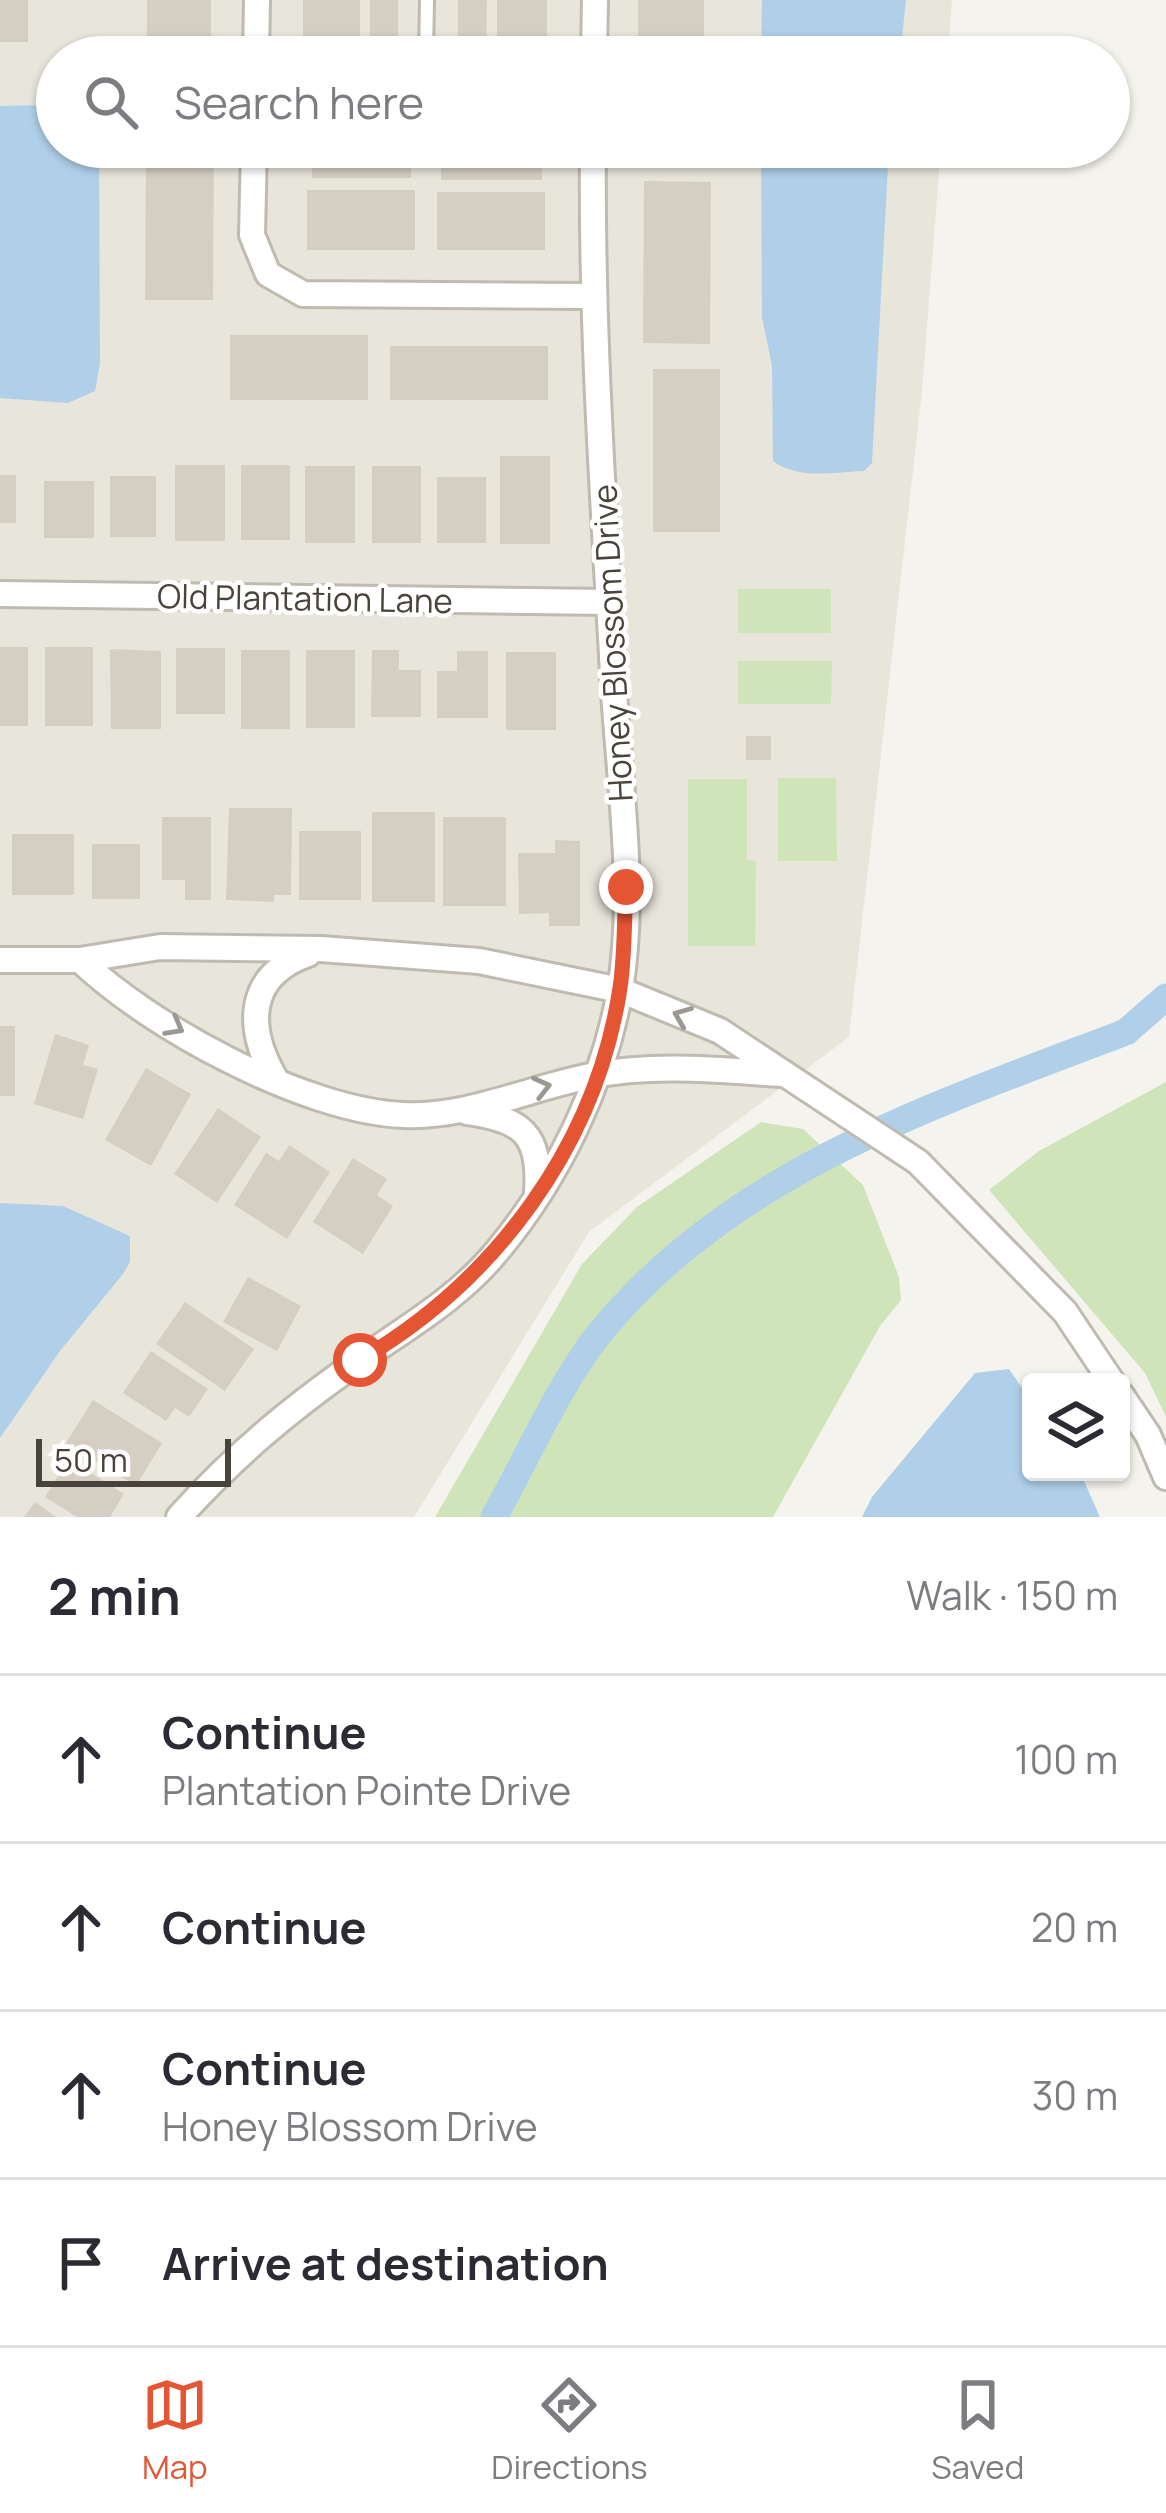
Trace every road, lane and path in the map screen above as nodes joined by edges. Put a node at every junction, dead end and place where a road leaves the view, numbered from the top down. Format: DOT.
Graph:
graph roads {
  1 [pos="257,0"];
  2 [pos="427,0"];
  3 [pos="595,0"];
  4 [pos="256,36"];
  5 [pos="426,36"];
  6 [pos="594,36"];
  7 [pos="254,168"];
  8 [pos="593,168"];
  9 [pos="591,296"];
  10 [pos="0,594"];
  11 [pos="609,602"];
  12 [pos="322,949"];
  13 [pos="0,960"];
  14 [pos="80,961"];
  15 [pos="620,990"];
  16 [pos="597,1074"];
  17 [pos="783,1074"];
  18 [pos="279,1084"];
  19 [pos="458,1111"];
  20 [pos="537,1198"];
  21 [pos="1106,1373"];
  22 [pos="1130,1409"];
  23 [pos="1166,1478"];
  24 [pos="179,1517"];
  1 -- 4 [label="street"];
  2 -- 5 [label="lane"];
  3 -- 6 [label="street"];
  7 -- 9 [label="street"];
  8 -- 9 [label="street, Honey Blossom Drive"];
  9 -- 11 [label="street, Honey Blossom Drive"];
  10 -- 11 [label="street, Old Plantation Lane"];
  11 -- 15 [label="street, Honey Blossom Drive"];
  12 -- 14 [label="street"];
  12 -- 15 [label="street"];
  12 -- 18 [label="street"];
  13 -- 14 [label="street"];
  14 -- 18 [label="street, one-way"];
  15 -- 16 [label="street, Honey Blossom Drive"];
  17 -- 15 [label="street, one-way"];
  16 -- 17 [label="street"];
  19 -- 16 [label="street, one-way"];
  16 -- 20 [label="street, Honey Blossom Drive"];
  17 -- 21 [label="street"];
  18 -- 19 [label="street"];
  19 -- 20 [label="street"];
  20 -- 24 [label="street, Honey Blossom Drive"];
  22 -- 23 [label="street"];
}
